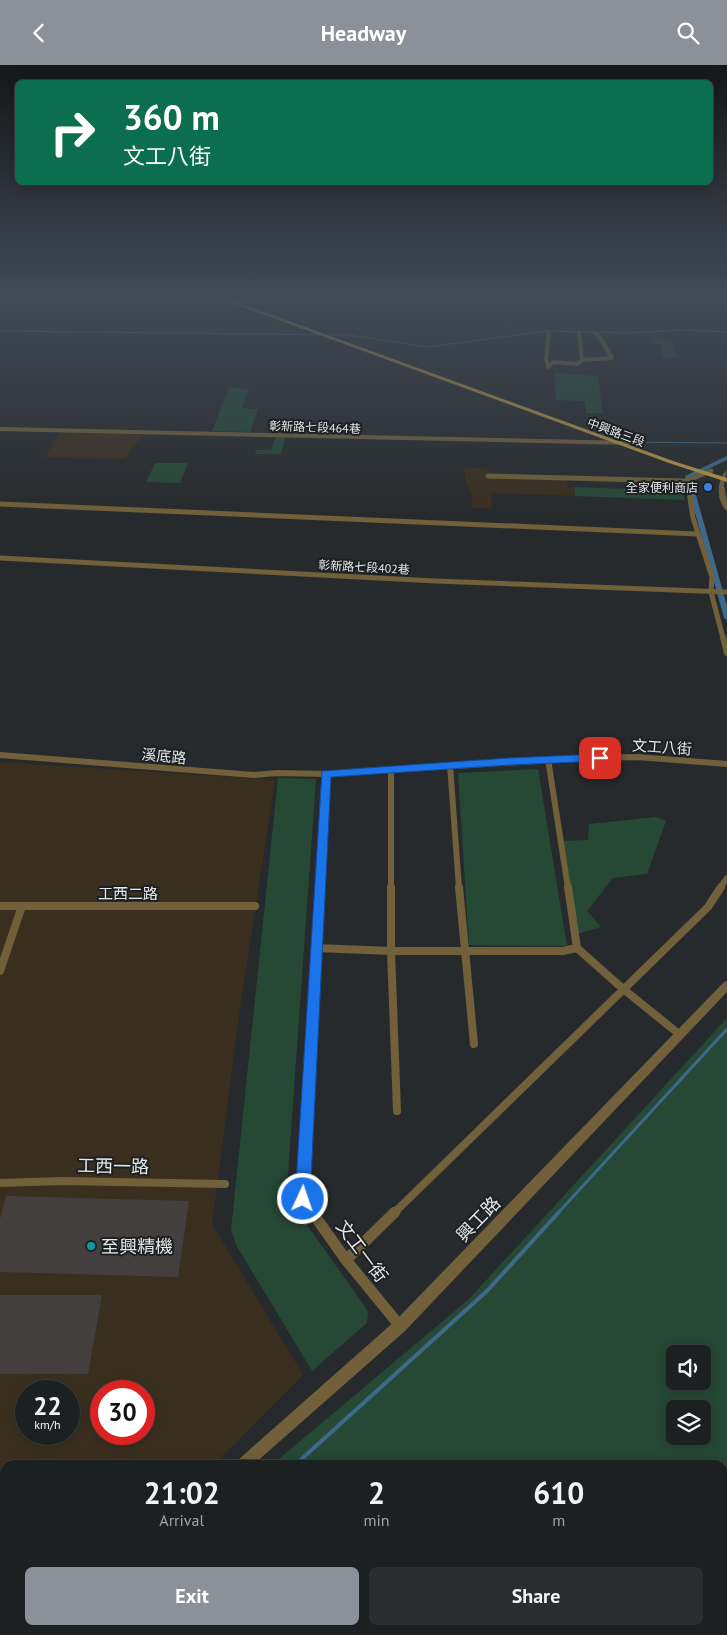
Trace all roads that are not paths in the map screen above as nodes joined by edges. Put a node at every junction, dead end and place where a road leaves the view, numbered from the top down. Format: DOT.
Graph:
graph roads {
  1 [pos="418,370"];
  2 [pos="428,370"];
  3 [pos="0,429"];
  4 [pos="617,443"];
  5 [pos="629,443"];
  6 [pos="706,473"];
  7 [pos="488,476"];
  8 [pos="725,479"];
  9 [pos="686,481"];
  10 [pos="0,504"];
  11 [pos="727,509"];
  12 [pos="697,534"];
  13 [pos="0,558"];
  14 [pos="711,592"];
  15 [pos="727,592"];
  16 [pos="727,653"];
  17 [pos="0,755"];
  18 [pos="548,759"];
  19 [pos="727,764"];
  20 [pos="450,765"];
  21 [pos="391,770"];
  22 [pos="326,774"];
  23 [pos="727,878"];
  24 [pos="0,906"];
  25 [pos="22,906"];
  26 [pos="255,906"];
  27 [pos="316,948"];
  28 [pos="577,948"];
  29 [pos="464,950"];
  30 [pos="391,951"];
  31 [pos="0,971"];
  32 [pos="727,985"];
  33 [pos="622,988"];
  34 [pos="680,1034"];
  35 [pos="474,1044"];
  36 [pos="398,1111"];
  37 [pos="0,1183"];
  38 [pos="225,1184"];
  39 [pos="346,1260"];
  40 [pos="400,1326"];
  41 [pos="249,1460"];
  1 -- 4 [label="main road, 中興路三段"];
  2 -- 5 [label="main road, 中興路三段"];
  3 -- 4 [label="street, 彰新路七段464巷"];
  4 -- 5 [label="street, 彰新路七段464巷"];
  4 -- 6 [label="main road, 中興路三段"];
  5 -- 6 [label="main road, 中興路三段"];
  6 -- 8 [label="main road, 中興路三段"];
  6 -- 9 [label="street"];
  7 -- 9 [label="street"];
  8 -- 11 [label="street"];
  9 -- 12 [label="street"];
  10 -- 12 [label="street"];
  12 -- 14 [label="street"];
  13 -- 14 [label="street, 彰新路七段402巷"];
  14 -- 15 [label="street, 彰新路七段402巷"];
  14 -- 16 [label="street"];
  17 -- 22 [label="street, 溪底路"];
  18 -- 19 [label="street, 文工八街"];
  18 -- 20 [label="street, 文工八街"];
  18 -- 28 [label="street"];
  20 -- 21 [label="street, 文工八街"];
  20 -- 29 [label="street"];
  21 -- 22 [label="street, 文工八街"];
  21 -- 30 [label="street"];
  22 -- 27 [label="street, 文工一街"];
  23 -- 33 [label="street"];
  24 -- 25 [label="street, 工西二路"];
  25 -- 26 [label="street, 工西二路"];
  25 -- 31 [label="street"];
  27 -- 30 [label="street"];
  27 -- 39 [label="street, 文工一街"];
  28 -- 29 [label="street"];
  28 -- 33 [label="street"];
  29 -- 30 [label="street"];
  29 -- 35 [label="street"];
  30 -- 36 [label="street"];
  32 -- 34 [label="street, 興工路"];
  33 -- 34 [label="street"];
  33 -- 39 [label="street"];
  34 -- 40 [label="street, 興工路"];
  37 -- 38 [label="street, 工西一路"];
  39 -- 40 [label="street, 文工一街"];
  40 -- 41 [label="street, 興工路"];
}
